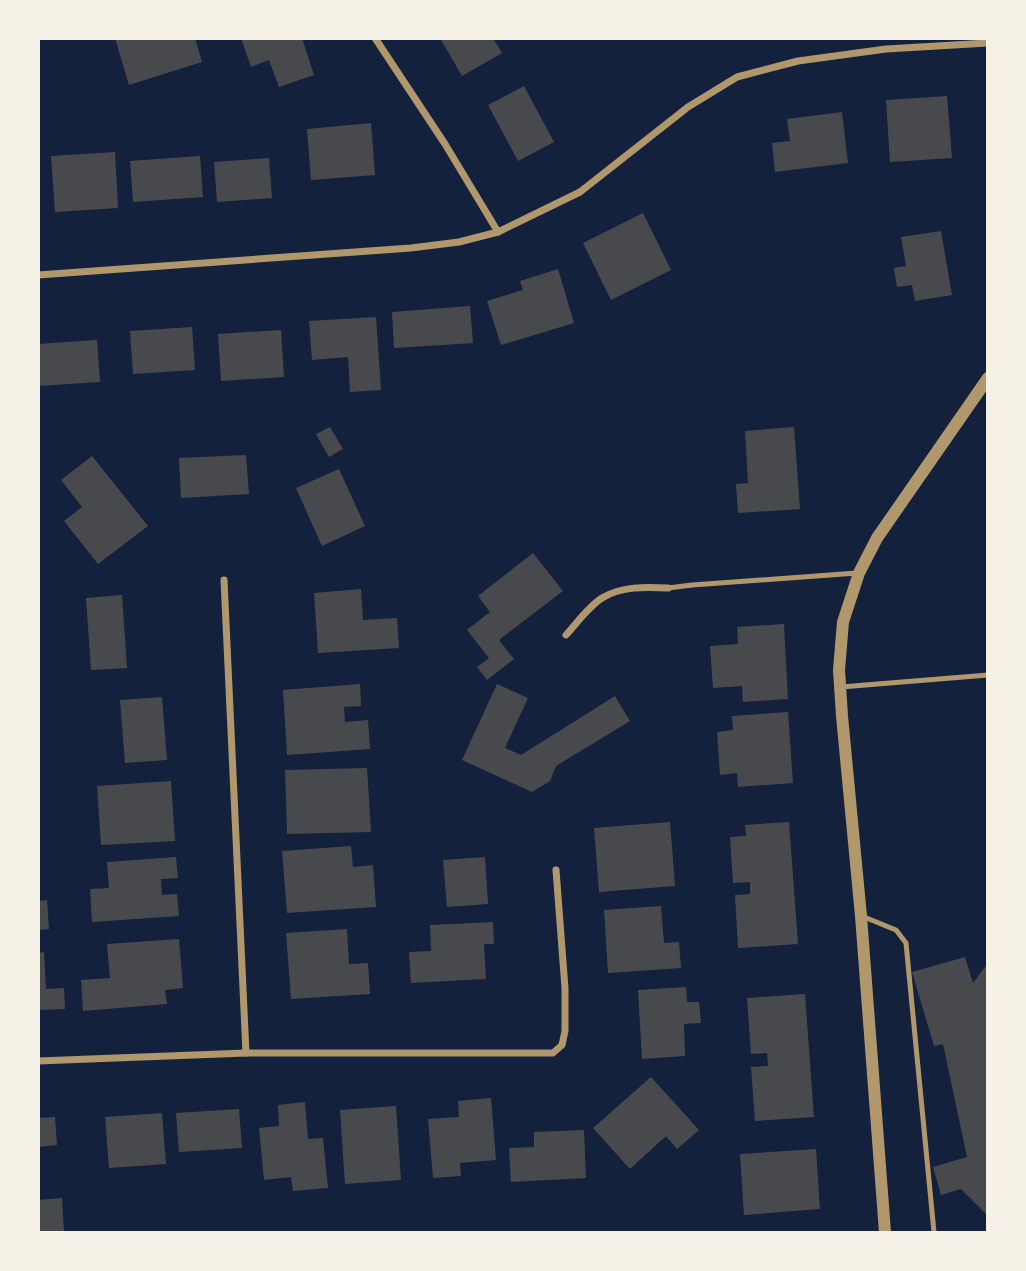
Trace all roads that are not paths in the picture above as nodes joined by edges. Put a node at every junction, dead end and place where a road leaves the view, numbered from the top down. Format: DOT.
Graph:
graph roads {
  1 [pos="375,38"];
  2 [pos="988,43"];
  3 [pos="498,232"];
  4 [pos="38,275"];
  5 [pos="988,378"];
  6 [pos="859,573"];
  7 [pos="225,580"];
  8 [pos="668,588"];
  9 [pos="566,635"];
  10 [pos="988,675"];
  11 [pos="841,687"];
  12 [pos="556,870"];
  13 [pos="861,916"];
  14 [pos="246,1053"];
  15 [pos="38,1061"];
  16 [pos="885,1233"];
  17 [pos="934,1233"];
  1 -- 3 [label="street"];
  2 -- 3 [label="street"];
  3 -- 4 [label="street"];
  5 -- 6 [label="street"];
  6 -- 8 [label="lane"];
  6 -- 11 [label="street"];
  7 -- 14 [label="street"];
  8 -- 9 [label="street"];
  10 -- 11 [label="lane"];
  11 -- 13 [label="street"];
  12 -- 14 [label="street"];
  13 -- 16 [label="street"];
  13 -- 17 [label="lane"];
  14 -- 15 [label="street"];
}
